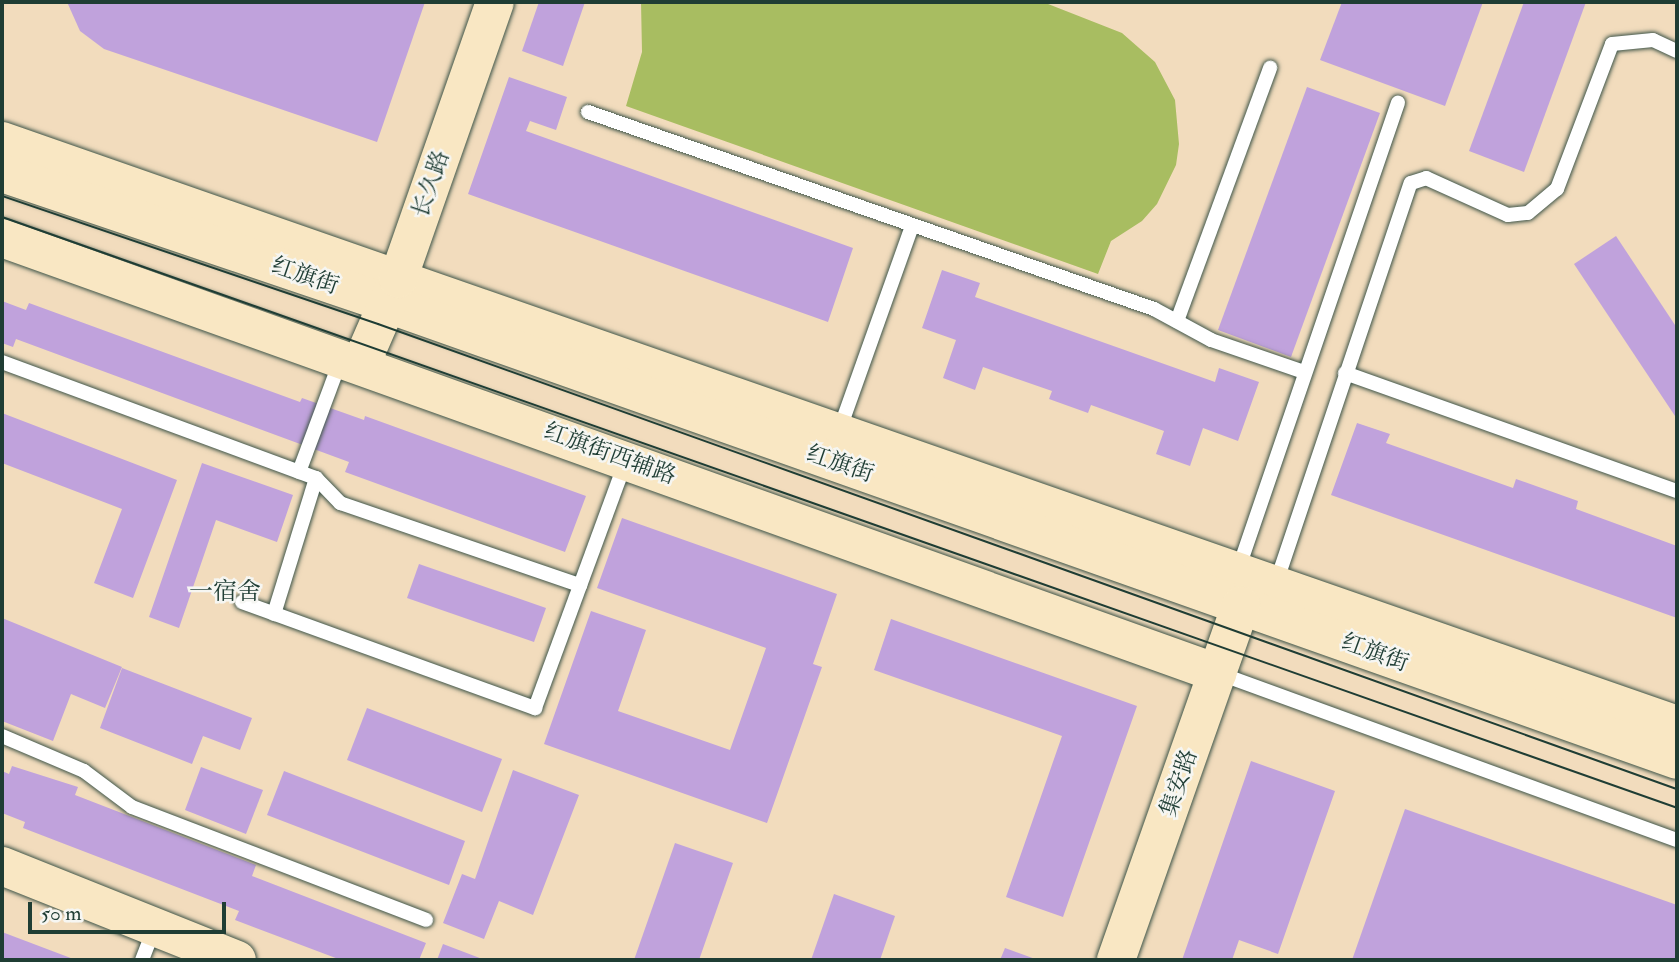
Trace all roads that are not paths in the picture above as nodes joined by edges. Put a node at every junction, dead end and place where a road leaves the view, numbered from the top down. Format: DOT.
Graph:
graph roads {
  1 [pos="495,2"];
  2 [pos="1677,51"];
  3 [pos="1270,68"];
  4 [pos="1398,103"];
  5 [pos="588,112"];
  6 [pos="2,141"];
  7 [pos="2,173"];
  8 [pos="912,226"];
  9 [pos="2,238"];
  10 [pos="393,292"];
  11 [pos="1177,321"];
  12 [pos="351,361"];
  13 [pos="2,362"];
  14 [pos="1304,372"];
  15 [pos="1345,373"];
  16 [pos="839,432"];
  17 [pos="626,460"];
  18 [pos="299,472"];
  19 [pos="316,478"];
  20 [pos="1677,491"];
  21 [pos="1275,584"];
  22 [pos="580,585"];
  23 [pos="1239,588"];
  24 [pos="242,603"];
  25 [pos="274,614"];
  26 [pos="1217,673"];
  27 [pos="1677,725"];
  28 [pos="2,736"];
  29 [pos="1677,760"];
  30 [pos="1677,839"];
  31 [pos="2,866"];
  32 [pos="426,920"];
  33 [pos="149,944"];
  34 [pos="237,960"];
  35 [pos="1116,960"];
  1 -- 10 [label="main road, 长久路"];
  2 -- 15 [label="lane"];
  3 -- 11 [label="lane"];
  4 -- 14 [label="lane"];
  5 -- 8 [label="lane"];
  6 -- 10 [label="main road, 红旗街"];
  7 -- 10 [label="main road, 红旗街"];
  8 -- 11 [label="lane"];
  8 -- 16 [label="lane"];
  9 -- 12 [label="main road, 红旗街西辅路"];
  10 -- 12 [label="main road, 长久路"];
  10 -- 16 [label="main road, 红旗街"];
  10 -- 23 [label="main road, 红旗街"];
  11 -- 14 [label="lane"];
  12 -- 17 [label="main road, 红旗街西辅路"];
  12 -- 18 [label="lane"];
  13 -- 18 [label="lane"];
  14 -- 23 [label="lane"];
  15 -- 20 [label="lane"];
  15 -- 21 [label="lane"];
  16 -- 23 [label="main road, 红旗街"];
  17 -- 22 [label="lane"];
  17 -- 26 [label="main road, 红旗街西辅路"];
  18 -- 19 [label="lane"];
  19 -- 22 [label="lane"];
  19 -- 25 [label="lane"];
  21 -- 23 [label="main road, 红旗街"];
  21 -- 27 [label="main road, 红旗街"];
  22 -- 25 [label="lane"];
  23 -- 26 [label="main road, 集安路"];
  23 -- 29 [label="main road, 红旗街"];
  24 -- 25 [label="lane"];
  26 -- 30 [label="lane"];
  26 -- 35 [label="main road, 集安路"];
  28 -- 32 [label="lane"];
  31 -- 33 [label="main road"];
  33 -- 34 [label="main road"];
}
